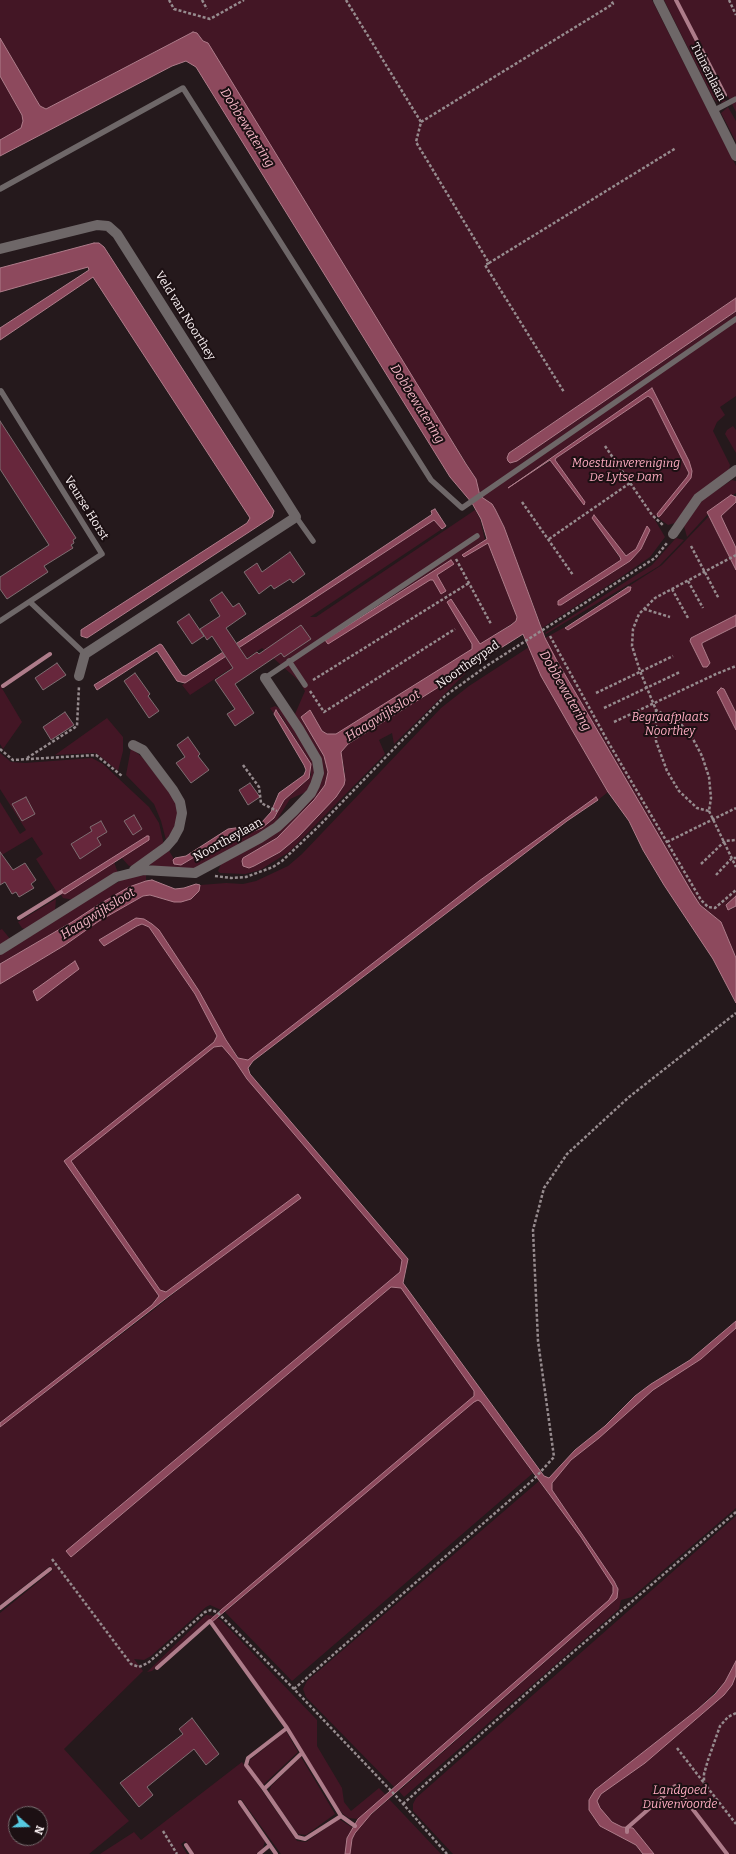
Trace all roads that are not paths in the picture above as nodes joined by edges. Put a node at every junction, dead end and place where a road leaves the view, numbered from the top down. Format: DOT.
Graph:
graph roads {
  1 [pos="658,0"];
  2 [pos="736,99"];
  3 [pos="713,111"];
  4 [pos="736,156"];
  5 [pos="0,189"];
  6 [pos="0,249"];
  7 [pos="736,319"];
  8 [pos="0,392"];
  9 [pos="736,470"];
  10 [pos="296,517"];
  11 [pos="673,534"];
  12 [pos="477,536"];
  13 [pos="313,541"];
  14 [pos="30,602"];
  15 [pos="0,621"];
  16 [pos="85,654"];
  17 [pos="289,661"];
  18 [pos="79,676"];
  19 [pos="265,678"];
  20 [pos="306,685"];
  21 [pos="133,745"];
  22 [pos="131,872"];
  23 [pos="0,950"];
  1 -- 3 [label="street, Tuinenlaan"];
  2 -- 3 [label="lane"];
  3 -- 4 [label="street, Tuinenlaan"];
  5 -- 7 [label="lane"];
  6 -- 10 [label="street, Veld van Noorthey"];
  8 -- 14 [label="lane, Veurse Horst"];
  9 -- 11 [label="street"];
  10 -- 13 [label="lane, Veld van Noorthey"];
  10 -- 16 [label="street"];
  12 -- 17 [label="lane"];
  14 -- 15 [label="lane, Veurse Horst"];
  14 -- 16 [label="lane"];
  16 -- 18 [label="street"];
  17 -- 19 [label="lane"];
  17 -- 20 [label="lane"];
  19 -- 22 [label="street, Noortheylaan"];
  21 -- 22 [label="street, Noortheylaan"];
  22 -- 23 [label="street, Noortheylaan"];
}
